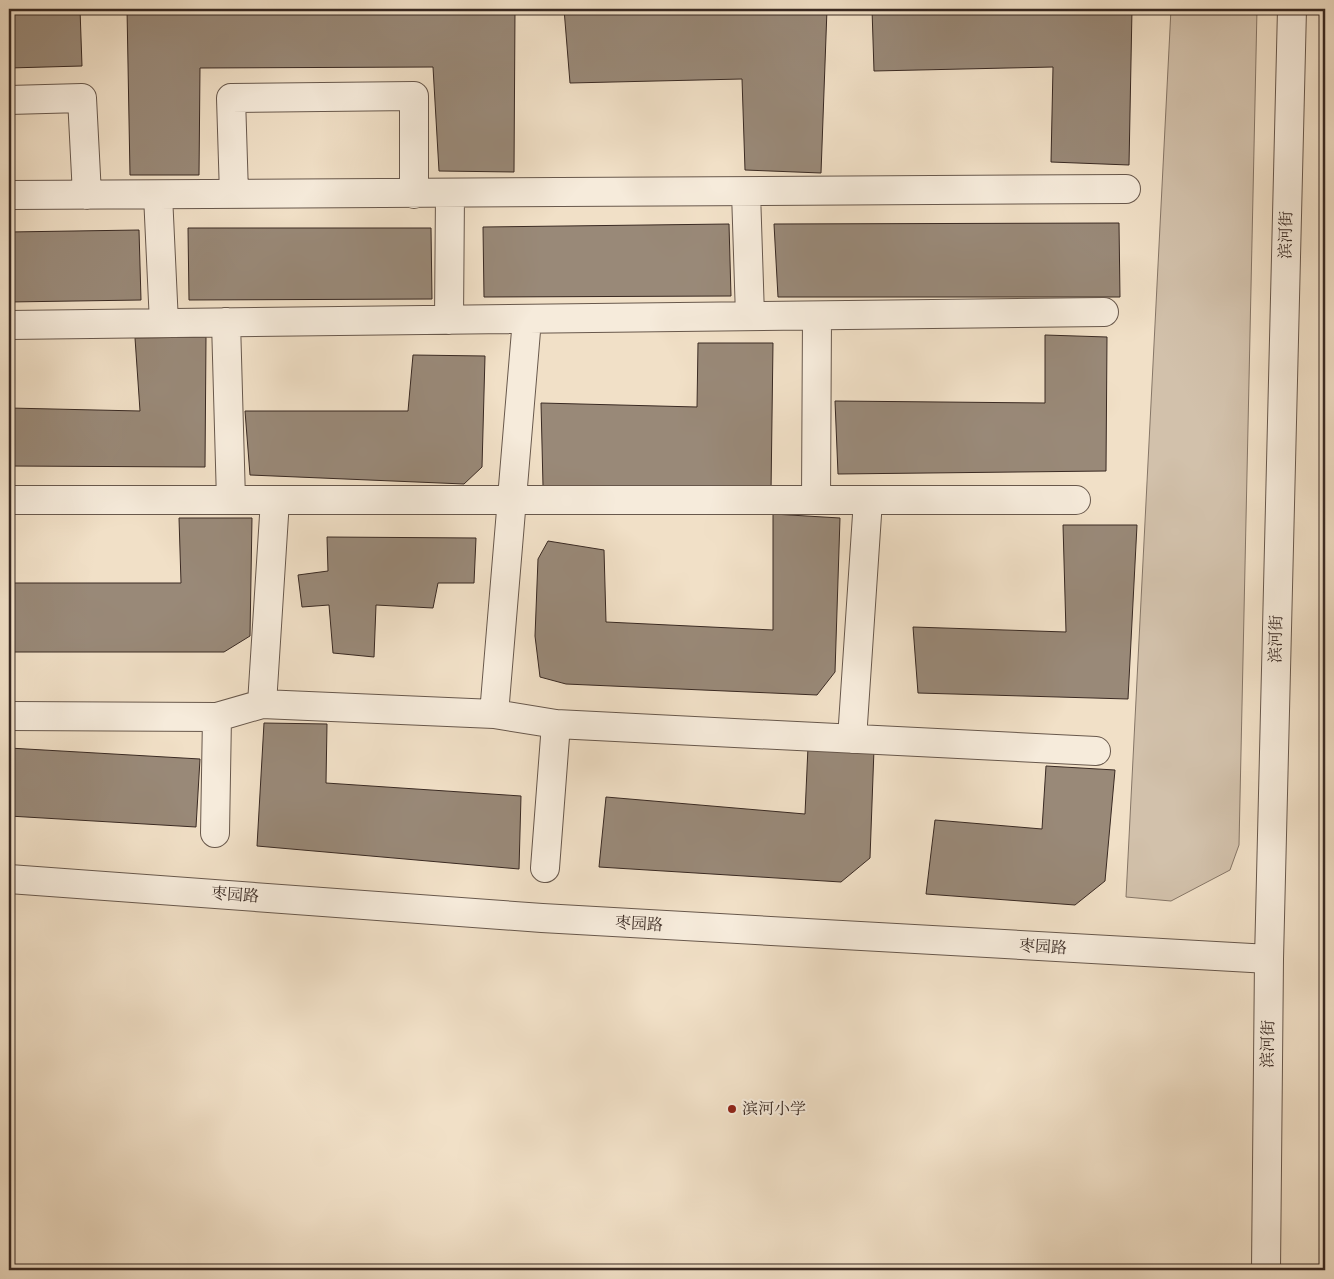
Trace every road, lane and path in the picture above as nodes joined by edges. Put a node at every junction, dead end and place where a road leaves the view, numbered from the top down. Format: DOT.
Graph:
graph roads {
  1 [pos="1292,9"];
  2 [pos="9,100"];
  3 [pos="1126,189"];
  4 [pos="746,192"];
  5 [pos="450,193"];
  6 [pos="158,194"];
  7 [pos="234,194"];
  8 [pos="414,194"];
  9 [pos="9,195"];
  10 [pos="87,195"];
  11 [pos="1104,312"];
  12 [pos="750,316"];
  13 [pos="816,316"];
  14 [pos="527,319"];
  15 [pos="449,320"];
  16 [pos="226,322"];
  17 [pos="164,323"];
  18 [pos="9,325"];
  19 [pos="9,500"];
  20 [pos="231,500"];
  21 [pos="275,500"];
  22 [pos="512,500"];
  23 [pos="816,500"];
  24 [pos="868,500"];
  25 [pos="1076,500"];
  26 [pos="262,704"];
  27 [pos="494,714"];
  28 [pos="9,716"];
  29 [pos="217,717"];
  30 [pos="556,724"];
  31 [pos="852,739"];
  32 [pos="1096,751"];
  33 [pos="215,833"];
  34 [pos="545,868"];
  35 [pos="9,879"];
  36 [pos="1269,959"];
  37 [pos="1266,1270"];
  1 -- 36 [label="street, 滨河街"];
  2 -- 10 [label="street"];
  3 -- 4 [label="street"];
  4 -- 5 [label="street"];
  4 -- 12 [label="street"];
  5 -- 8 [label="street"];
  5 -- 15 [label="street"];
  6 -- 7 [label="street"];
  6 -- 10 [label="street"];
  6 -- 17 [label="street"];
  7 -- 8 [label="street"];
  7 -- 8 [label="street"];
  9 -- 10 [label="street"];
  11 -- 13 [label="street"];
  12 -- 13 [label="street"];
  12 -- 14 [label="street"];
  13 -- 23 [label="street"];
  14 -- 15 [label="street"];
  14 -- 22 [label="street"];
  15 -- 16 [label="street"];
  16 -- 17 [label="street"];
  16 -- 20 [label="street"];
  17 -- 18 [label="street"];
  19 -- 20 [label="street"];
  20 -- 21 [label="street"];
  21 -- 22 [label="street"];
  21 -- 26 [label="street"];
  22 -- 23 [label="street"];
  22 -- 27 [label="street"];
  23 -- 24 [label="street"];
  24 -- 25 [label="street"];
  24 -- 31 [label="street"];
  26 -- 27 [label="street"];
  26 -- 29 [label="street"];
  27 -- 30 [label="street"];
  28 -- 29 [label="street"];
  29 -- 33 [label="street"];
  30 -- 31 [label="street"];
  30 -- 34 [label="street"];
  31 -- 32 [label="street"];
  35 -- 36 [label="street, 枣园路"];
  36 -- 37 [label="street, 滨河街"];
}
